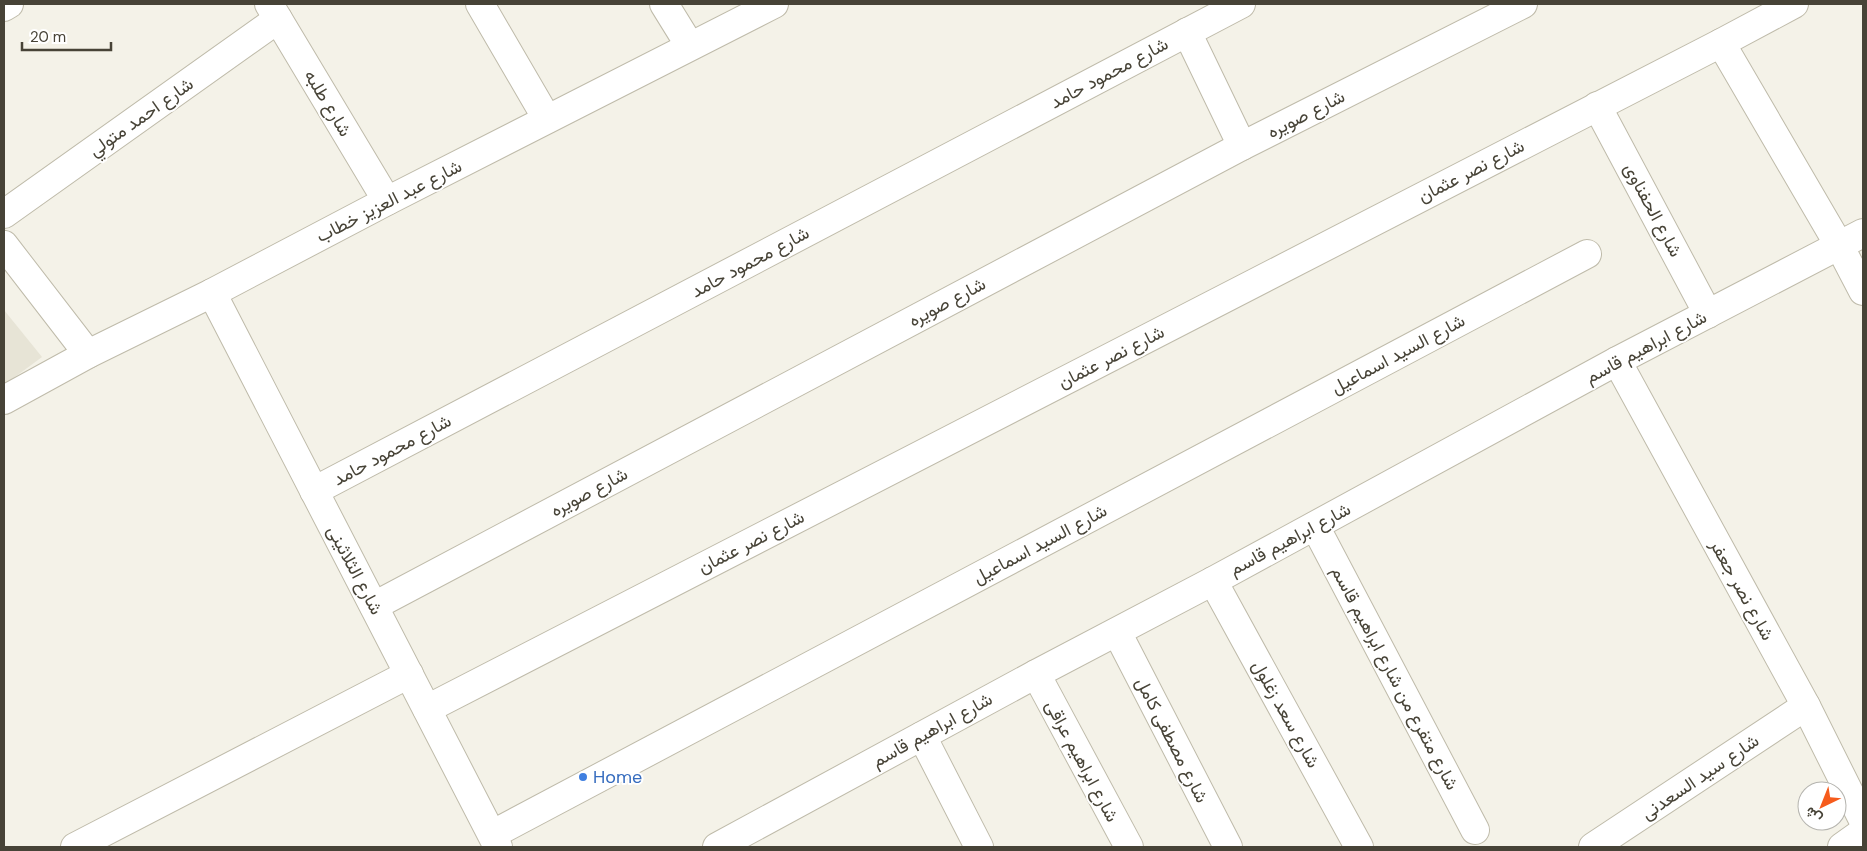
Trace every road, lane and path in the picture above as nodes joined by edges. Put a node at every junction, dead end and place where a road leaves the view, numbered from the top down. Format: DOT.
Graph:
graph roads {
  1 [pos="9,4"];
  2 [pos="480,4"];
  3 [pos="664,4"];
  4 [pos="774,4"];
  5 [pos="1242,4"];
  6 [pos="1523,4"];
  7 [pos="1794,4"];
  8 [pos="4,8"];
  9 [pos="273,11"];
  10 [pos="1187,32"];
  11 [pos="1721,43"];
  12 [pos="690,46"];
  13 [pos="1597,106"];
  14 [pos="547,119"];
  15 [pos="1242,146"];
  16 [pos="386,201"];
  17 [pos="4,214"];
  18 [pos="1863,233"];
  19 [pos="4,245"];
  20 [pos="1840,247"];
  21 [pos="1587,254"];
  22 [pos="1863,291"];
  23 [pos="212,293"];
  24 [pos="1708,314"];
  25 [pos="88,354"];
  26 [pos="1618,361"];
  27 [pos="4,400"];
  28 [pos="314,491"];
  29 [pos="1315,526"];
  30 [pos="1212,581"];
  31 [pos="374,606"];
  32 [pos="1117,632"];
  33 [pos="409,674"];
  34 [pos="1036,674"];
  35 [pos="1806,706"];
  36 [pos="427,709"];
  37 [pos="922,736"];
  38 [pos="1863,820"];
  39 [pos="1476,830"];
  40 [pos="1863,832"];
  41 [pos="495,843"];
  42 [pos="975,846"];
  43 [pos="75,847"];
  44 [pos="717,847"];
  45 [pos="1129,847"];
  46 [pos="1228,847"];
  47 [pos="1358,847"];
  48 [pos="1594,847"];
  49 [pos="1842,847"];
  1 -- 8 [label="street"];
  2 -- 14 [label="street"];
  3 -- 12 [label="street"];
  4 -- 12 [label="street, شارع عبد العزيز خطاب"];
  5 -- 10 [label="street, شارع محمود حامد"];
  6 -- 15 [label="street, شارع صويره"];
  7 -- 11 [label="street, شارع نصر عثمان"];
  9 -- 16 [label="street, شارع طلبه"];
  9 -- 17 [label="street, شارع احمد متولي"];
  10 -- 15 [label="street"];
  10 -- 28 [label="street, شارع محمود حامد"];
  11 -- 13 [label="street, شارع نصر عثمان"];
  11 -- 20 [label="street"];
  12 -- 14 [label="street, شارع عبد العزيز خطاب"];
  13 -- 24 [label="street, شارع الحفناوى"];
  13 -- 36 [label="street, شارع نصر عثمان"];
  14 -- 16 [label="street, شارع عبد العزيز خطاب"];
  15 -- 31 [label="street, شارع صويره"];
  16 -- 23 [label="street, شارع عبد العزيز خطاب"];
  18 -- 20 [label="street, شارع ابراهيم قاسم"];
  19 -- 25 [label="street"];
  20 -- 22 [label="street"];
  20 -- 24 [label="street, شارع ابراهيم قاسم"];
  21 -- 41 [label="street, شارع السيد اسماعيل"];
  23 -- 25 [label="street, شارع عبد العزيز خطاب"];
  23 -- 28 [label="street, شارع الثلاثينى"];
  24 -- 26 [label="street, شارع ابراهيم قاسم"];
  25 -- 27 [label="street, شارع عبد العزيز خطاب"];
  26 -- 29 [label="street, شارع ابراهيم قاسم"];
  26 -- 35 [label="street, شارع نصر جعفر"];
  28 -- 31 [label="street, شارع الثلاثينى"];
  29 -- 30 [label="street, شارع ابراهيم قاسم"];
  29 -- 39 [label="street, شارع متفرع من شارع ابراهيم قاسم"];
  30 -- 32 [label="street, شارع ابراهيم قاسم"];
  30 -- 47 [label="street, شارع سعد زغلول"];
  31 -- 33 [label="street, شارع الثلاثينى"];
  32 -- 34 [label="street, شارع ابراهيم قاسم"];
  32 -- 46 [label="street, شارع مصطفى كامل"];
  33 -- 36 [label="street, شارع الثلاثينى"];
  33 -- 43 [label="street"];
  34 -- 37 [label="street, شارع ابراهيم قاسم"];
  34 -- 45 [label="street, شارع ابراهيم عراقى"];
  35 -- 38 [label="street, شارع نصر جعفر"];
  35 -- 48 [label="street, شارع سيد السعدنى"];
  36 -- 41 [label="street, شارع الثلاثينى"];
  37 -- 42 [label="street"];
  37 -- 44 [label="street, شارع ابراهيم قاسم"];
  40 -- 49 [label="street"];
}
